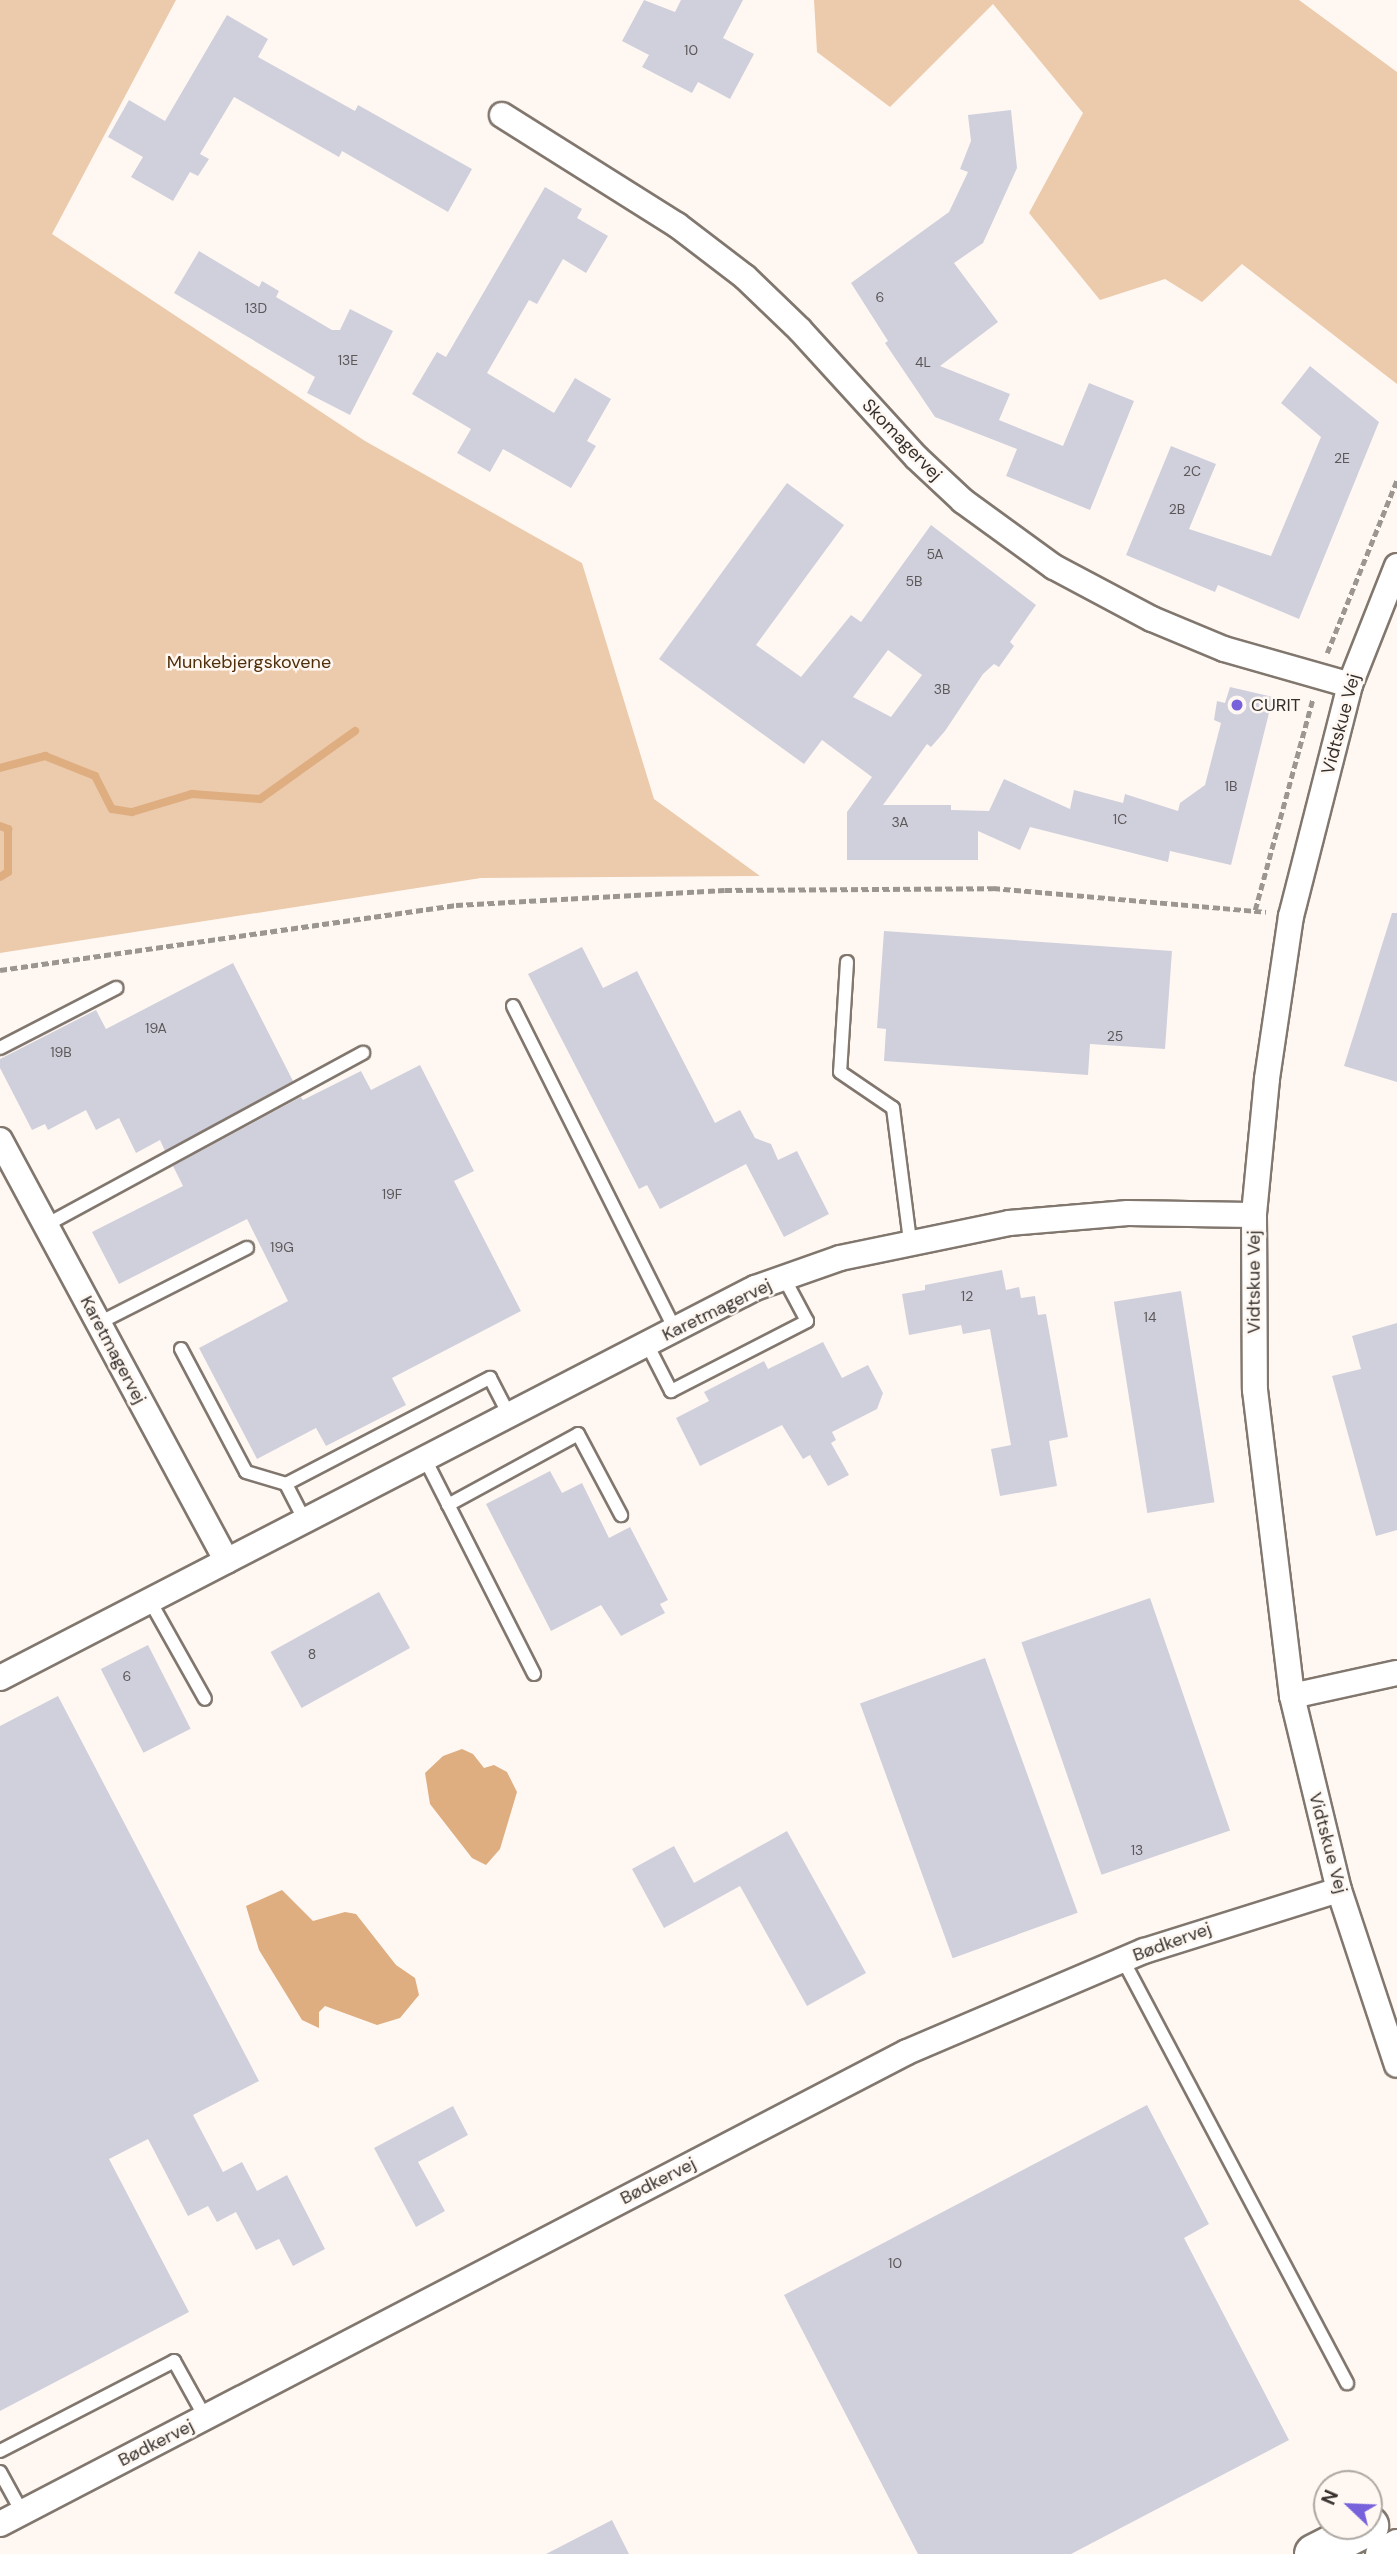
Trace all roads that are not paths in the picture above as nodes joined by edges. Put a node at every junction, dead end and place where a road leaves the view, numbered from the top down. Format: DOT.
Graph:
graph roads {
  1 [pos="502,115"];
  2 [pos="1397,566"];
  3 [pos="1350,685"];
  4 [pos="847,962"];
  5 [pos="116,988"];
  6 [pos="513,1006"];
  7 [pos="0,1048"];
  8 [pos="363,1053"];
  9 [pos="2,1148"];
  10 [pos="1254,1215"];
  11 [pos="46,1225"];
  12 [pos="910,1241"];
  13 [pos="247,1248"];
  14 [pos="785,1278"];
  15 [pos="99,1324"];
  16 [pos="675,1329"];
  17 [pos="647,1344"];
  18 [pos="181,1349"];
  19 [pos="509,1415"];
  20 [pos="425,1459"];
  21 [pos="286,1484"];
  22 [pos="448,1504"];
  23 [pos="621,1515"];
  24 [pos="305,1521"];
  25 [pos="227,1561"];
  26 [pos="150,1601"];
  27 [pos="1397,1673"];
  28 [pos="534,1674"];
  29 [pos="0,1678"];
  30 [pos="1292,1696"];
  31 [pos="205,1699"];
  32 [pos="1339,1890"];
  33 [pos="1123,1960"];
  34 [pos="1380,2002"];
  35 [pos="1397,2041"];
  36 [pos="1397,2065"];
  37 [pos="1347,2383"];
  38 [pos="205,2417"];
  39 [pos="0,2451"];
  40 [pos="0,2472"];
  41 [pos="22,2512"];
  42 [pos="0,2524"];
  43 [pos="1342,2540"];
  44 [pos="1397,2546"];
  45 [pos="1314,2554"];
  46 [pos="1382,2554"];
  1 -- 3 [label="street, Skomagervej"];
  2 -- 3 [label="street, Vidtskue Vej"];
  3 -- 10 [label="street, Vidtskue Vej"];
  4 -- 12 [label="lane"];
  5 -- 7 [label="lane"];
  6 -- 16 [label="lane"];
  8 -- 11 [label="lane"];
  9 -- 11 [label="street, Karetmagervej"];
  10 -- 12 [label="street, Karetmagervej"];
  10 -- 30 [label="street, Vidtskue Vej"];
  11 -- 15 [label="street, Karetmagervej"];
  12 -- 14 [label="street, Karetmagervej"];
  13 -- 15 [label="lane"];
  14 -- 16 [label="street, Karetmagervej"];
  14 -- 17 [label="lane"];
  15 -- 25 [label="street, Karetmagervej"];
  16 -- 17 [label="street, Karetmagervej"];
  17 -- 19 [label="street, Karetmagervej"];
  18 -- 21 [label="lane"];
  19 -- 20 [label="street, Karetmagervej"];
  19 -- 21 [label="lane"];
  20 -- 22 [label="lane"];
  20 -- 24 [label="street, Karetmagervej"];
  21 -- 24 [label="lane"];
  22 -- 23 [label="lane"];
  22 -- 28 [label="lane"];
  24 -- 25 [label="street, Karetmagervej"];
  25 -- 26 [label="street, Karetmagervej"];
  26 -- 29 [label="street, Karetmagervej"];
  26 -- 31 [label="lane"];
  27 -- 30 [label="street"];
  30 -- 32 [label="street, Vidtskue Vej"];
  32 -- 33 [label="street, Bødkervej"];
  32 -- 34 [label="street, Vidtskue Vej"];
  33 -- 37 [label="lane"];
  33 -- 38 [label="street, Bødkervej"];
  34 -- 35 [label="street, Vidtskue Vej"];
  34 -- 36 [label="street, Vidtskue Vej"];
  38 -- 39 [label="lane"];
  38 -- 41 [label="street, Bødkervej"];
  40 -- 41 [label="lane"];
  41 -- 42 [label="street, Bødkervej"];
  43 -- 45 [label="main road"];
  44 -- 46 [label="street"];
}
